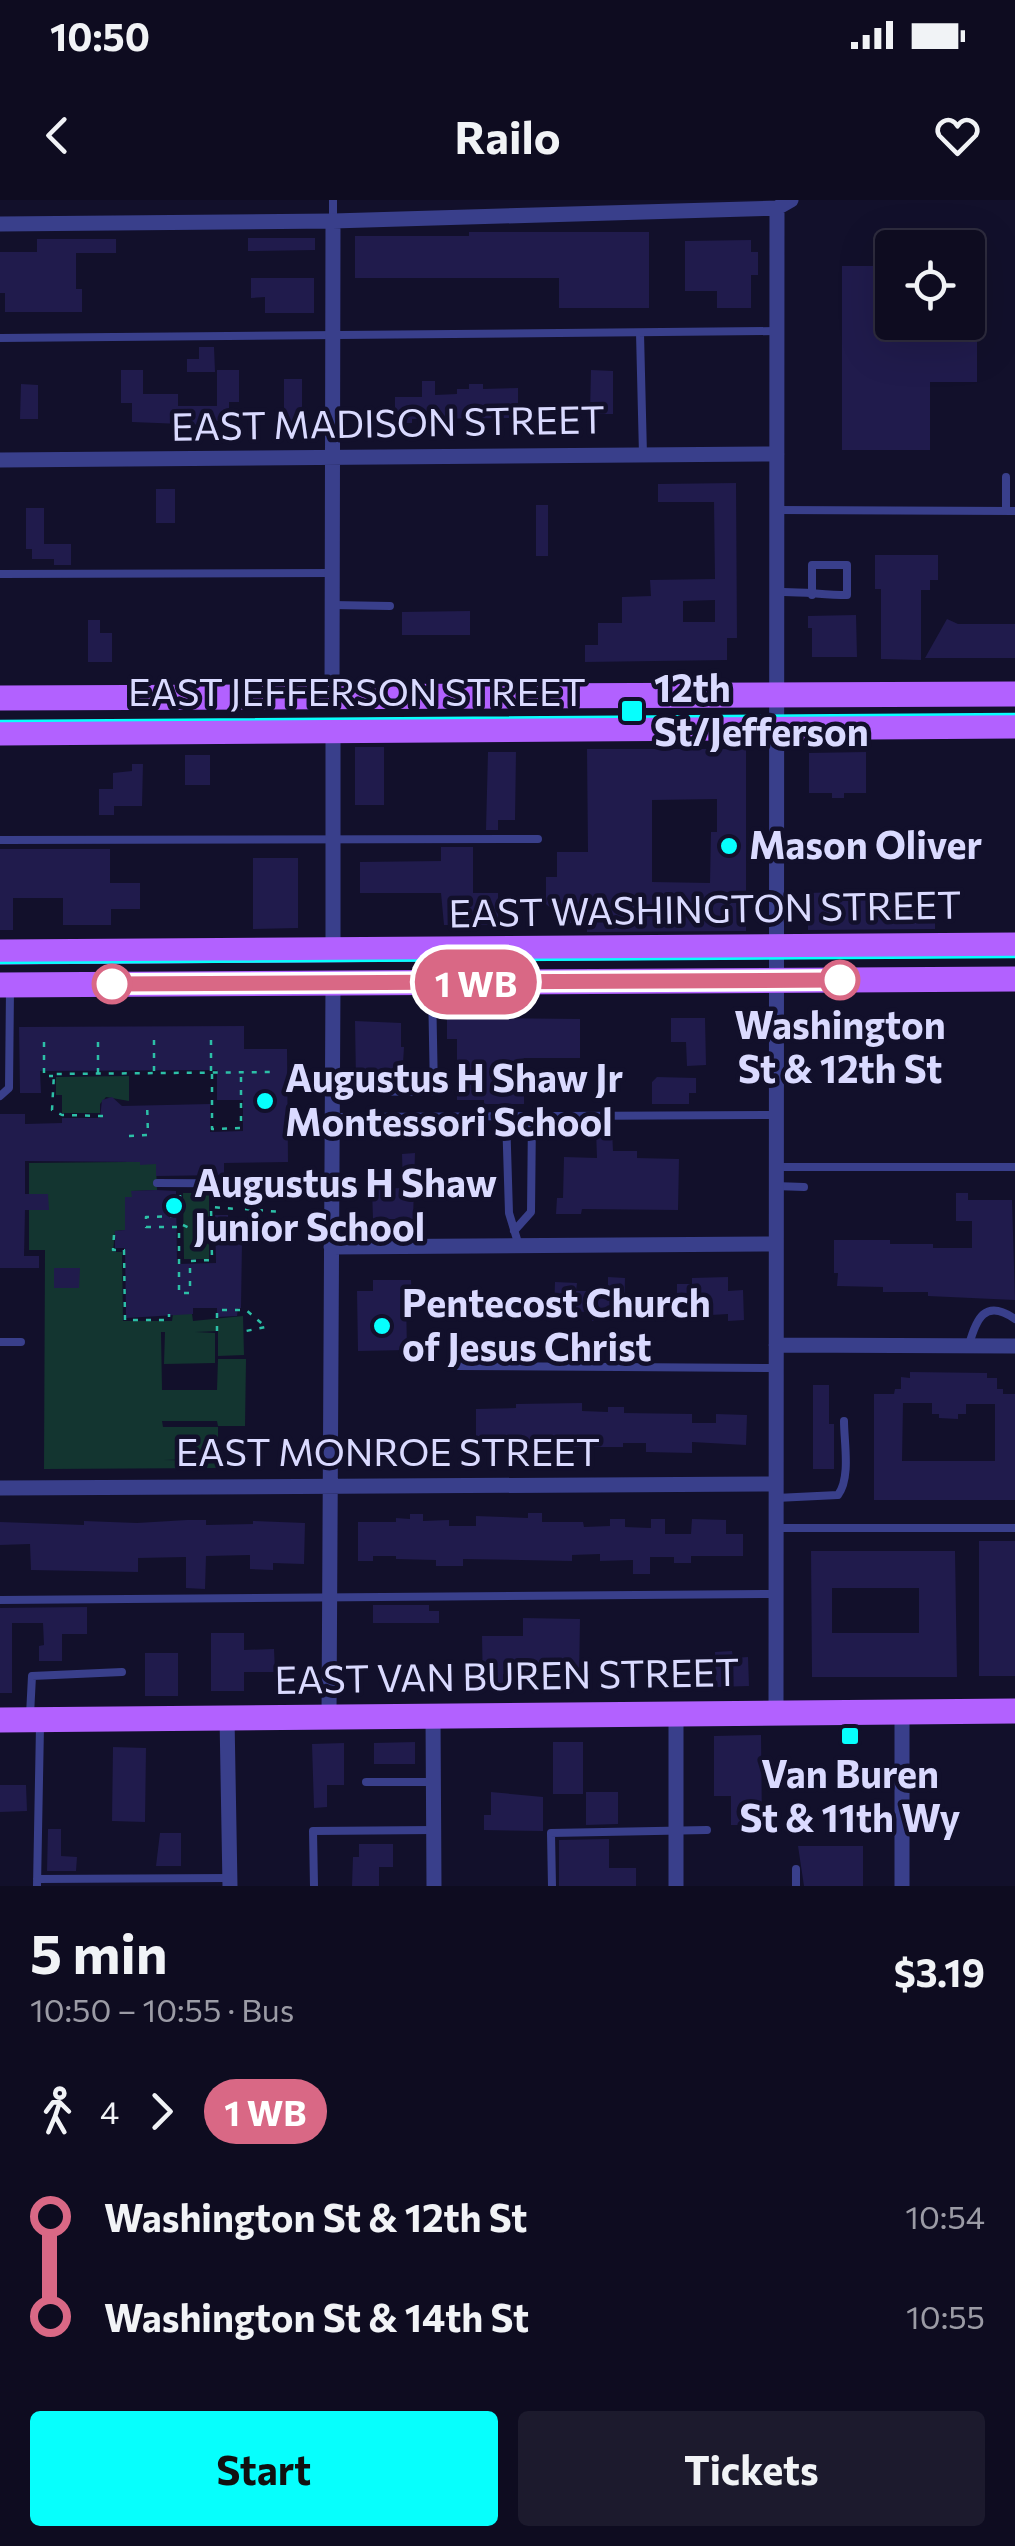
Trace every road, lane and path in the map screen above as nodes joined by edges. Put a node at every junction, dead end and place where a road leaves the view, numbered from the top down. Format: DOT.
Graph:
graph roads {
  1 [pos="333,200"];
  2 [pos="784,204"];
  3 [pos="333,221"];
  4 [pos="0,224"];
  5 [pos="776,332"];
  6 [pos="640,333"];
  7 [pos="333,336"];
  8 [pos="0,338"];
  9 [pos="643,454"];
  10 [pos="777,454"];
  11 [pos="333,458"];
  12 [pos="0,460"];
  13 [pos="1006,477"];
  14 [pos="777,510"];
  15 [pos="1010,511"];
  16 [pos="332,573"];
  17 [pos="0,574"];
  18 [pos="777,592"];
  19 [pos="812,594"];
  20 [pos="332,605"];
  21 [pos="390,606"];
  22 [pos="778,694"];
  23 [pos="1015,694"];
  24 [pos="0,698"];
  25 [pos="106,698"];
  26 [pos="332,698"];
  27 [pos="1015,726"];
  28 [pos="778,730"];
  29 [pos="261,731"];
  30 [pos="333,731"];
  31 [pos="0,732"];
  32 [pos="538,838"];
  33 [pos="333,839"];
  34 [pos="0,840"];
  35 [pos="775,944"];
  36 [pos="1015,945"];
  37 [pos="334,950"];
  38 [pos="396,951"];
  39 [pos="0,952"];
  40 [pos="776,980"];
  41 [pos="1015,980"];
  42 [pos="333,982"];
  43 [pos="432,982"];
  44 [pos="584,983"];
  45 [pos="5,985"];
  46 [pos="154,1040"];
  47 [pos="211,1040"];
  48 [pos="98,1041"];
  49 [pos="44,1042"];
  50 [pos="241,1072"];
  51 [pos="274,1072"];
  52 [pos="98,1073"];
  53 [pos="154,1073"];
  54 [pos="211,1073"];
  55 [pos="53,1076"];
  56 [pos="333,1091"];
  57 [pos="0,1096"];
  58 [pos="148,1102"];
  59 [pos="776,1115"];
  60 [pos="103,1116"];
  61 [pos="506,1116"];
  62 [pos="532,1116"];
  63 [pos="333,1117"];
  64 [pos="129,1136"];
  65 [pos="776,1166"];
  66 [pos="1015,1167"];
  67 [pos="157,1184"];
  68 [pos="332,1184"];
  69 [pos="776,1186"];
  70 [pos="804,1186"];
  71 [pos="180,1192"];
  72 [pos="237,1208"];
  73 [pos="244,1209"];
  74 [pos="280,1212"];
  75 [pos="180,1216"];
  76 [pos="181,1226"];
  77 [pos="212,1234"];
  78 [pos="114,1235"];
  79 [pos="517,1239"];
  80 [pos="775,1244"];
  81 [pos="331,1247"];
  82 [pos="178,1260"];
  83 [pos="190,1260"];
  84 [pos="170,1314"];
  85 [pos="1015,1319"];
  86 [pos="217,1331"];
  87 [pos="246,1332"];
  88 [pos="0,1342"];
  89 [pos="21,1342"];
  90 [pos="776,1345"];
  91 [pos="969,1346"];
  92 [pos="1015,1346"];
  93 [pos="457,1366"];
  94 [pos="776,1368"];
  95 [pos="844,1422"];
  96 [pos="330,1485"];
  97 [pos="0,1488"];
  98 [pos="776,1491"];
  99 [pos="776,1528"];
  100 [pos="1015,1528"];
  101 [pos="776,1594"];
  102 [pos="330,1598"];
  103 [pos="0,1600"];
  104 [pos="122,1672"];
  105 [pos="776,1711"];
  106 [pos="902,1711"];
  107 [pos="1015,1711"];
  108 [pos="676,1713"];
  109 [pos="433,1716"];
  110 [pos="226,1717"];
  111 [pos="330,1717"];
  112 [pos="0,1720"];
  113 [pos="35,1720"];
  114 [pos="366,1782"];
  115 [pos="433,1782"];
  116 [pos="434,1830"];
  117 [pos="676,1830"];
  118 [pos="708,1830"];
  119 [pos="796,1869"];
  120 [pos="37,1882"];
  121 [pos="230,1882"];
  122 [pos="314,1886"];
  123 [pos="434,1886"];
  124 [pos="552,1886"];
  125 [pos="676,1886"];
  126 [pos="796,1886"];
  127 [pos="902,1886"];
  1 -- 3 [label="lane"];
  2 -- 3 [label="street"];
  2 -- 5 [label="street"];
  3 -- 4 [label="street"];
  3 -- 7 [label="street"];
  5 -- 6 [label="lane"];
  5 -- 10 [label="street"];
  6 -- 7 [label="lane"];
  6 -- 9 [label="lane"];
  7 -- 8 [label="lane"];
  7 -- 11 [label="street"];
  9 -- 10 [label="street, EAST MADISON STREET"];
  9 -- 11 [label="street, EAST MADISON STREET"];
  10 -- 14 [label="street"];
  11 -- 12 [label="street, EAST MADISON STREET"];
  11 -- 16 [label="street"];
  13 -- 15 [label="lane"];
  14 -- 15 [label="lane"];
  14 -- 18 [label="street"];
  16 -- 17 [label="lane"];
  16 -- 20 [label="street"];
  18 -- 19 [label="lane"];
  18 -- 22 [label="street"];
  19 -- 19 [label="lane"];
  20 -- 21 [label="lane"];
  20 -- 26 [label="street"];
  22 -- 23 [label="main road, EAST JEFFERSON STREET"];
  22 -- 26 [label="main road, EAST JEFFERSON STREET"];
  22 -- 28 [label="street"];
  24 -- 25 [label="main road, EAST JEFFERSON STREET"];
  25 -- 26 [label="main road, EAST JEFFERSON STREET"];
  25 -- 29 [label="main road"];
  27 -- 28 [label="main road, EAST JEFFERSON STREET"];
  28 -- 30 [label="main road, EAST JEFFERSON STREET"];
  28 -- 35 [label="street"];
  29 -- 30 [label="main road, EAST JEFFERSON STREET"];
  29 -- 31 [label="main road, EAST JEFFERSON STREET"];
  30 -- 33 [label="street"];
  32 -- 33 [label="lane"];
  33 -- 34 [label="lane"];
  33 -- 37 [label="street"];
  35 -- 36 [label="main road, EAST WASHINGTON STREET"];
  35 -- 38 [label="main road, EAST WASHINGTON STREET"];
  35 -- 40 [label="street"];
  37 -- 38 [label="main road, EAST WASHINGTON STREET"];
  37 -- 39 [label="main road, EAST WASHINGTON STREET"];
  38 -- 44 [label="main road, EAST WASHINGTON STREET"];
  40 -- 41 [label="main road, EAST WASHINGTON STREET"];
  40 -- 44 [label="main road, EAST WASHINGTON STREET"];
  40 -- 59 [label="street"];
  42 -- 43 [label="main road, EAST WASHINGTON STREET"];
  42 -- 45 [label="main road, EAST WASHINGTON STREET"];
  42 -- 56 [label="street"];
  43 -- 44 [label="main road, EAST WASHINGTON STREET"];
  43 -- 56 [label="lane"];
  45 -- 57 [label="lane"];
  46 -- 53 [label="path"];
  47 -- 54 [label="path"];
  48 -- 52 [label="path"];
  49 -- 55 [label="path"];
  50 -- 51 [label="path"];
  50 -- 54 [label="path"];
  50 -- 54 [label="path"];
  52 -- 53 [label="path"];
  52 -- 55 [label="path"];
  53 -- 54 [label="path"];
  55 -- 60 [label="path"];
  56 -- 63 [label="street"];
  58 -- 64 [label="path"];
  59 -- 62 [label="lane"];
  59 -- 65 [label="street"];
  61 -- 62 [label="lane"];
  61 -- 63 [label="lane"];
  61 -- 79 [label="lane"];
  62 -- 79 [label="lane"];
  63 -- 68 [label="street"];
  65 -- 66 [label="lane"];
  65 -- 69 [label="street"];
  67 -- 68 [label="lane"];
  68 -- 81 [label="street"];
  69 -- 70 [label="lane"];
  69 -- 80 [label="street"];
  71 -- 75 [label="path"];
  72 -- 77 [label="path"];
  73 -- 74 [label="path"];
  75 -- 76 [label="path"];
  75 -- 76 [label="path"];
  76 -- 77 [label="path"];
  76 -- 82 [label="path"];
  77 -- 83 [label="path"];
  78 -- 84 [label="path"];
  79 -- 80 [label="street"];
  79 -- 81 [label="street"];
  80 -- 90 [label="street"];
  81 -- 96 [label="street"];
  82 -- 83 [label="path"];
  82 -- 83 [label="path"];
  85 -- 91 [label="lane"];
  86 -- 87 [label="path"];
  88 -- 89 [label="lane"];
  90 -- 91 [label="street"];
  90 -- 94 [label="street"];
  91 -- 92 [label="street"];
  93 -- 94 [label="lane"];
  94 -- 98 [label="street"];
  95 -- 98 [label="lane"];
  96 -- 97 [label="street, EAST MONROE STREET"];
  96 -- 98 [label="street, EAST MONROE STREET"];
  96 -- 102 [label="street"];
  98 -- 99 [label="street"];
  99 -- 100 [label="lane"];
  99 -- 101 [label="street"];
  101 -- 102 [label="lane"];
  101 -- 105 [label="street"];
  102 -- 103 [label="lane"];
  102 -- 111 [label="street"];
  104 -- 113 [label="lane"];
  105 -- 106 [label="main road, EAST VAN BUREN STREET"];
  105 -- 108 [label="main road, EAST VAN BUREN STREET"];
  106 -- 107 [label="main road, EAST VAN BUREN STREET"];
  106 -- 127 [label="street"];
  108 -- 109 [label="main road, EAST VAN BUREN STREET"];
  108 -- 117 [label="street"];
  109 -- 111 [label="main road, EAST VAN BUREN STREET"];
  109 -- 115 [label="street"];
  110 -- 111 [label="main road, EAST VAN BUREN STREET"];
  110 -- 113 [label="main road, EAST VAN BUREN STREET"];
  110 -- 121 [label="street"];
  112 -- 113 [label="main road, EAST VAN BUREN STREET"];
  113 -- 120 [label="lane"];
  114 -- 115 [label="lane"];
  115 -- 116 [label="street"];
  116 -- 122 [label="lane"];
  116 -- 123 [label="street"];
  117 -- 118 [label="lane"];
  117 -- 124 [label="lane"];
  117 -- 125 [label="street"];
  119 -- 126 [label="lane"];
  120 -- 121 [label="lane"];
}
